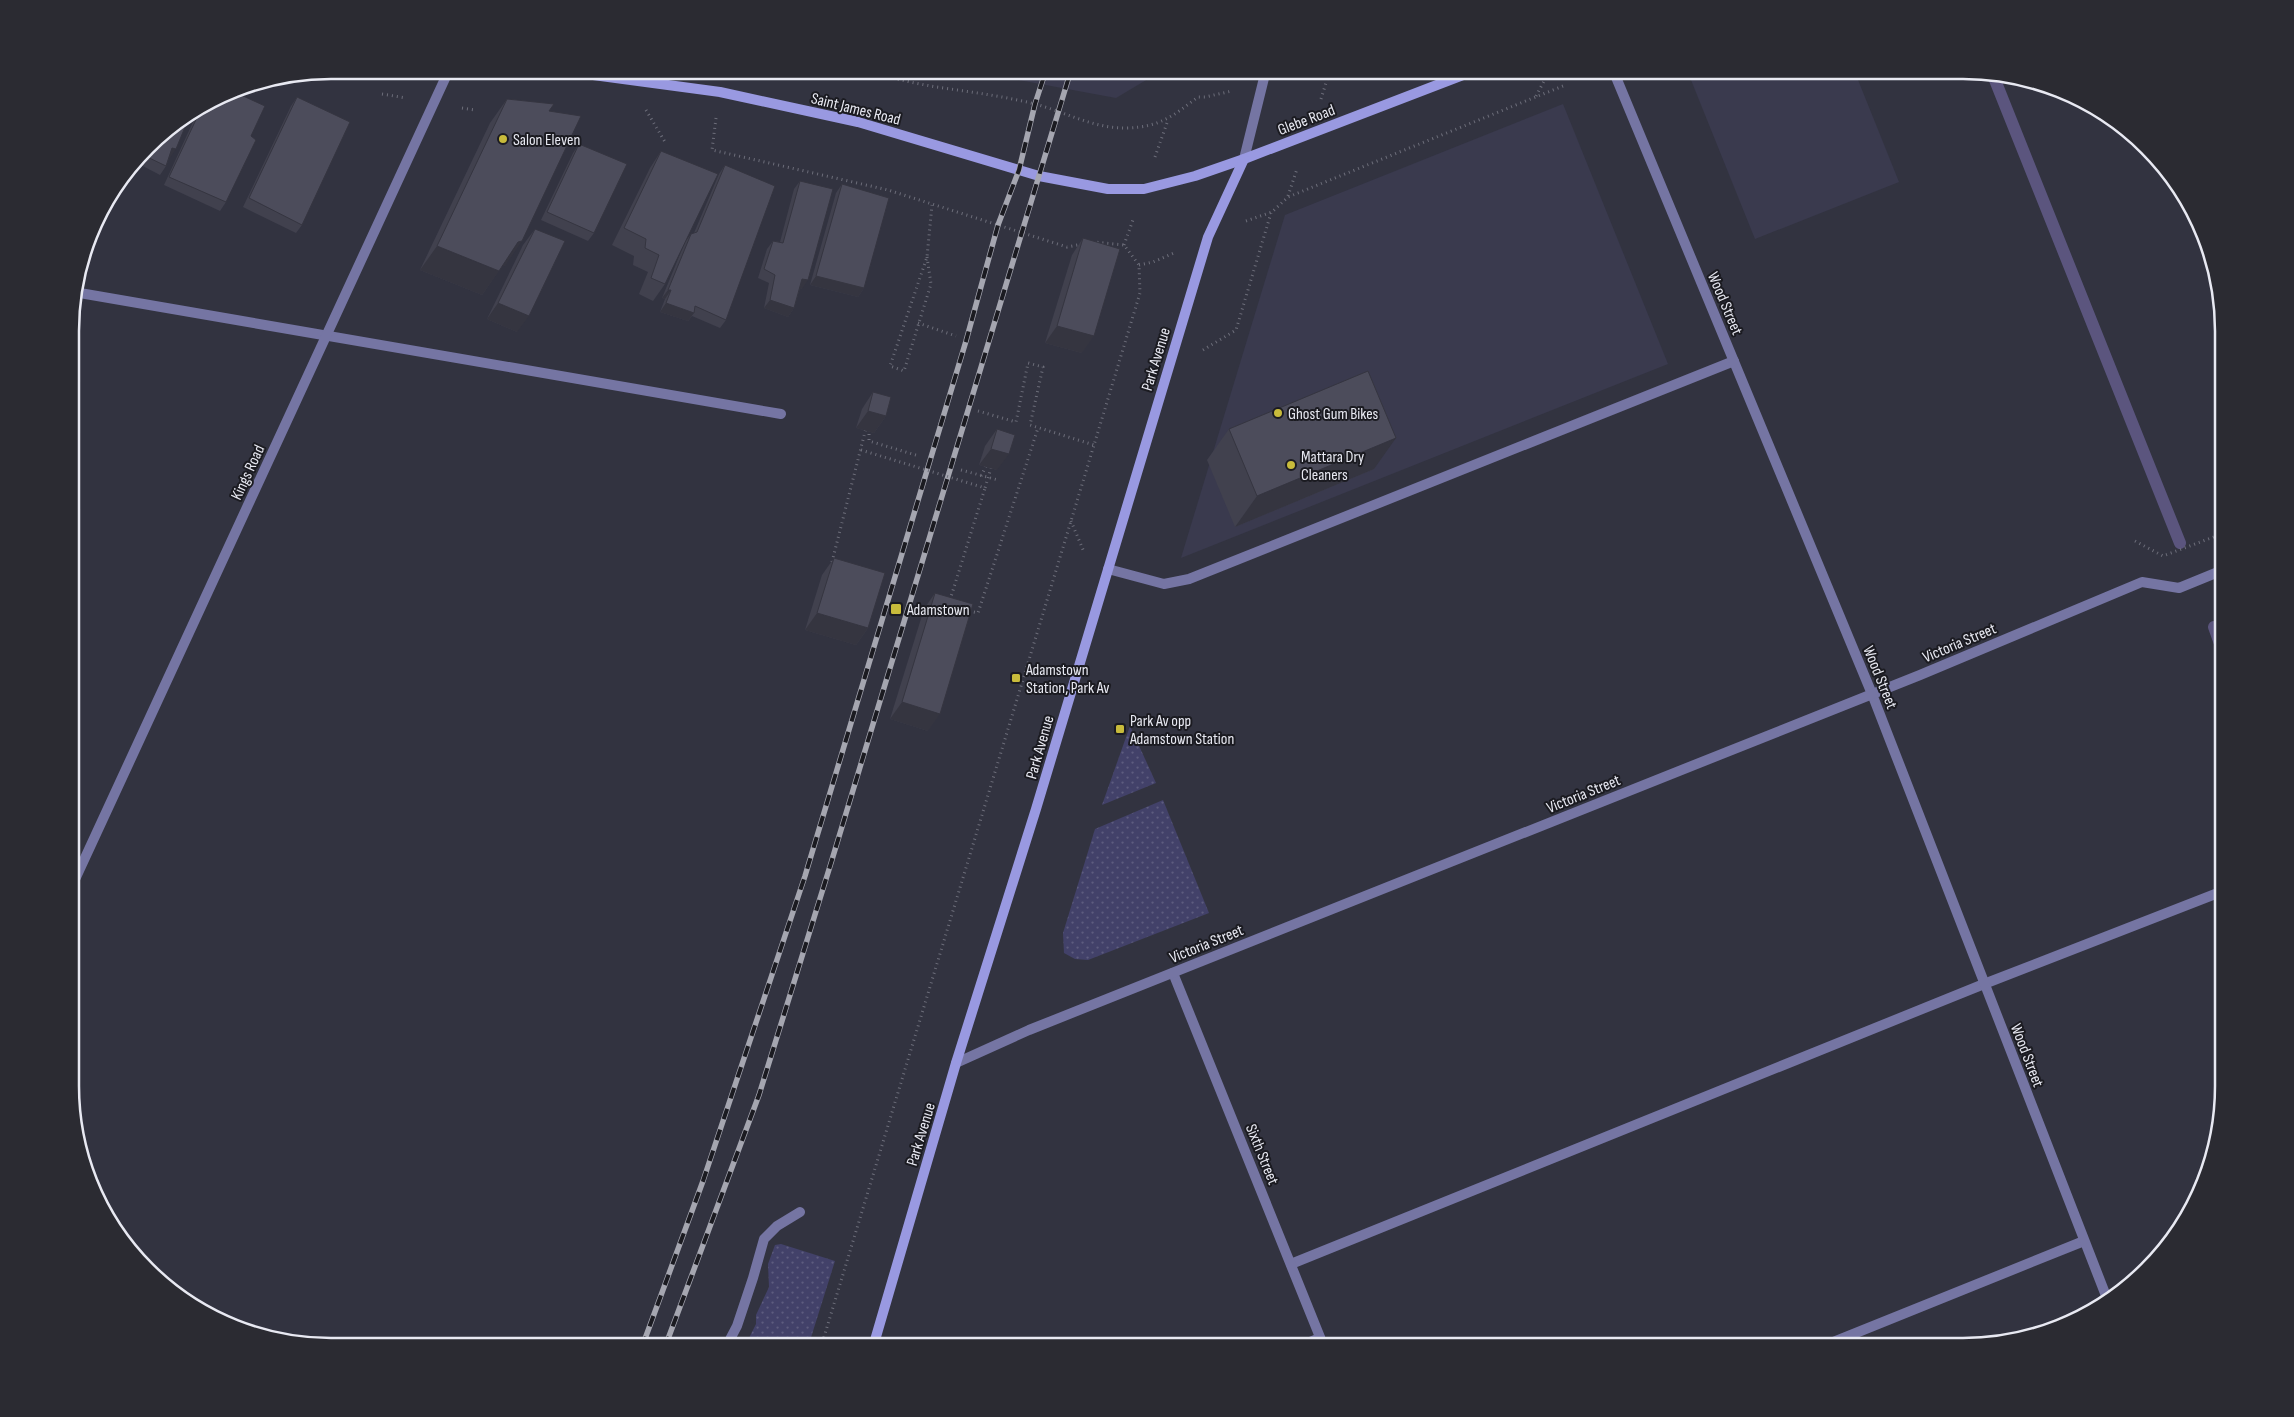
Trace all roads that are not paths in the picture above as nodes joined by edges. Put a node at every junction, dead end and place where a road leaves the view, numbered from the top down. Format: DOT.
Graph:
graph roads {
  1 [pos="445,79"];
  2 [pos="623,79"];
  3 [pos="1264,79"];
  4 [pos="1453,79"];
  5 [pos="1617,79"];
  6 [pos="1244,159"];
  7 [pos="1144,189"];
  8 [pos="82,293"];
  9 [pos="327,336"];
  10 [pos="1734,360"];
  11 [pos="780,414"];
  12 [pos="1108,569"];
  13 [pos="2215,574"];
  14 [pos="1872,694"];
  15 [pos="79,871"];
  16 [pos="2215,894"];
  17 [pos="1173,973"];
  18 [pos="1984,984"];
  19 [pos="956,1064"];
  20 [pos="800,1212"];
  21 [pos="2084,1241"];
  22 [pos="1291,1264"];
  23 [pos="2105,1294"];
  24 [pos="730,1338"];
  25 [pos="876,1338"];
  26 [pos="1320,1338"];
  27 [pos="1841,1338"];
  1 -- 9 [label="street, Kings Road"];
  2 -- 7 [label="main road, Saint James Road"];
  3 -- 6 [label="street"];
  4 -- 6 [label="main road, Glebe Road"];
  5 -- 10 [label="street, Wood Street"];
  6 -- 7 [label="main road, Glebe Road"];
  6 -- 12 [label="main road, Park Avenue"];
  8 -- 9 [label="street"];
  9 -- 11 [label="street"];
  9 -- 15 [label="street, Kings Road"];
  10 -- 12 [label="street"];
  10 -- 14 [label="street, Wood Street"];
  12 -- 19 [label="main road, Park Avenue"];
  13 -- 14 [label="street, Victoria Street"];
  14 -- 17 [label="street, Victoria Street"];
  14 -- 18 [label="street, Wood Street"];
  16 -- 18 [label="street"];
  17 -- 19 [label="street, Victoria Street"];
  17 -- 22 [label="street, Sixth Street"];
  18 -- 21 [label="street, Wood Street"];
  18 -- 22 [label="street"];
  19 -- 25 [label="main road, Park Avenue"];
  20 -- 24 [label="street"];
  21 -- 23 [label="street, Wood Street"];
  21 -- 27 [label="street"];
  22 -- 26 [label="street, Sixth Street"];
}
